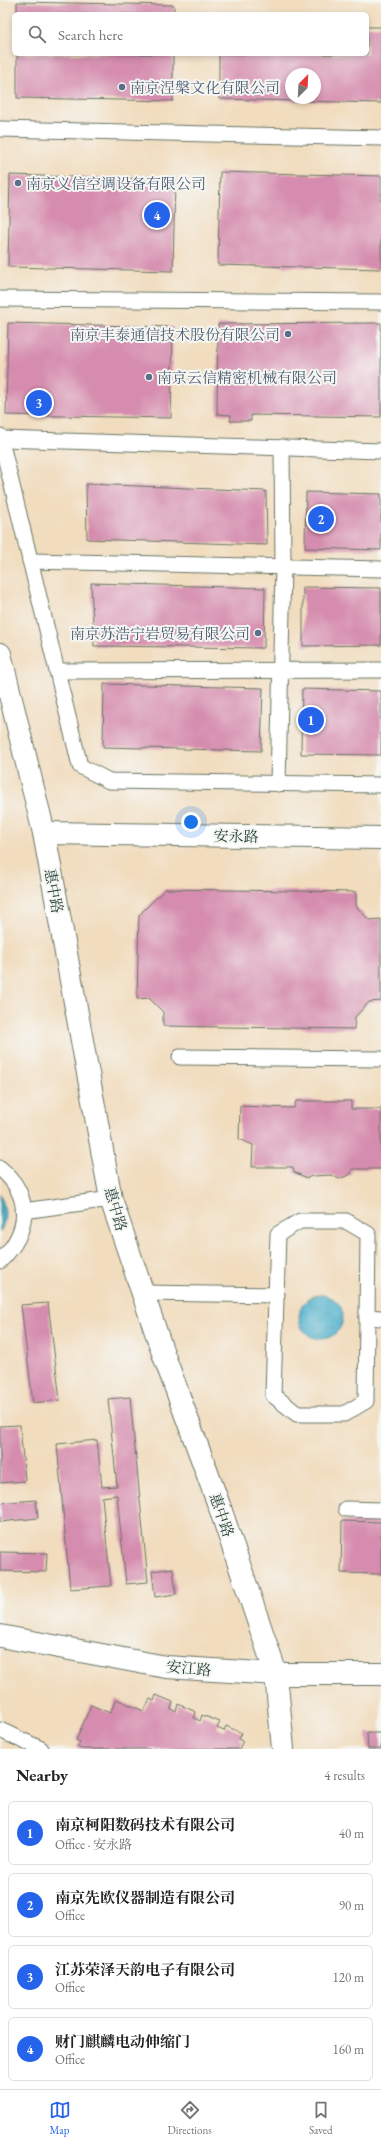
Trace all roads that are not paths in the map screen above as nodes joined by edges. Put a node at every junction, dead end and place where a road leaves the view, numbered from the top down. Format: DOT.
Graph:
graph roads {
  1 [pos="0,129"];
  2 [pos="381,138"];
  3 [pos="0,299"];
  4 [pos="381,302"];
  5 [pos="0,438"];
  6 [pos="282,447"];
  7 [pos="381,451"];
  8 [pos="3,458"];
  9 [pos="30,561"];
  10 [pos="283,567"];
  11 [pos="381,569"];
  12 [pos="0,654"];
  13 [pos="282,670"];
  14 [pos="381,670"];
  15 [pos="57,671"];
  16 [pos="278,784"];
  17 [pos="381,785"];
  18 [pos="44,834"];
  19 [pos="381,838"];
  20 [pos="180,1057"];
  21 [pos="381,1059"];
  22 [pos="0,1168"];
  23 [pos="111,1199"];
  24 [pos="23,1211"];
  25 [pos="0,1261"];
  26 [pos="143,1293"];
  27 [pos="277,1295"];
  28 [pos="374,1318"];
  29 [pos="346,1509"];
  30 [pos="381,1510"];
  31 [pos="0,1636"];
  32 [pos="276,1674"];
  33 [pos="381,1674"];
  34 [pos="0,1730"];
  35 [pos="37,1748"];
  36 [pos="283,1749"];
  1 -- 2 [label="lane"];
  3 -- 4 [label="lane"];
  5 -- 6 [label="lane"];
  5 -- 8 [label="lane"];
  6 -- 7 [label="lane"];
  6 -- 10 [label="lane"];
  8 -- 9 [label="lane"];
  9 -- 10 [label="lane"];
  9 -- 15 [label="lane"];
  10 -- 11 [label="lane"];
  10 -- 13 [label="lane"];
  12 -- 18 [label="street, 惠中路"];
  13 -- 14 [label="lane"];
  13 -- 15 [label="lane"];
  13 -- 16 [label="lane"];
  15 -- 16 [label="lane"];
  16 -- 17 [label="lane"];
  18 -- 19 [label="street, 安永路"];
  18 -- 23 [label="street, 惠中路"];
  20 -- 21 [label="lane"];
  22 -- 24 [label="lane"];
  23 -- 24 [label="lane"];
  23 -- 26 [label="street, 惠中路"];
  24 -- 25 [label="lane"];
  26 -- 27 [label="lane"];
  26 -- 32 [label="street, 惠中路"];
  27 -- 28 [label="lane"];
  27 -- 28 [label="lane"];
  29 -- 30 [label="lane"];
  31 -- 32 [label="street, 安江路"];
  32 -- 33 [label="street, 安江路"];
  32 -- 36 [label="street, 惠中路"];
  34 -- 35 [label="lane"];
}
